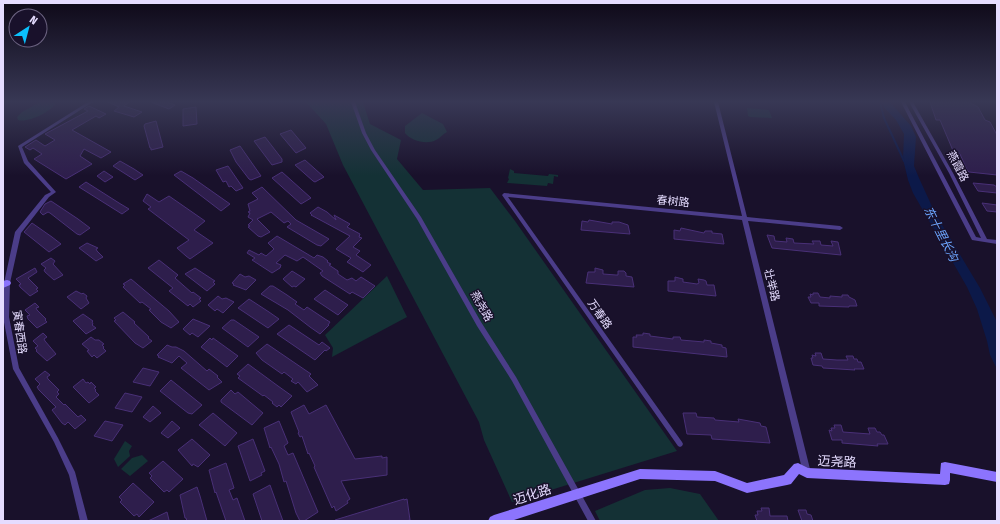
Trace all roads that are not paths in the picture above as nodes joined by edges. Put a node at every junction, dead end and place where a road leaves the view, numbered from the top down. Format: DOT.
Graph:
graph roads {
  1 [pos="52,126"];
  2 [pos="362,126"];
  3 [pos="722,126"];
  4 [pos="916,126"];
  5 [pos="925,126"];
  6 [pos="504,195"];
  7 [pos="745,218"];
  8 [pos="840,228"];
  9 [pos="985,240"];
  10 [pos="997,242"];
  11 [pos="5,284"];
  12 [pos="680,444"];
  13 [pos="807,473"];
  14 [pos="997,477"];
  15 [pos="578,494"];
  16 [pos="84,521"];
  17 [pos="494,521"];
  18 [pos="592,521"];
  1 -- 11 [label="street, 寅春西路"];
  2 -- 15 [label="street, 燕尧路"];
  3 -- 7 [label="street, 壮举路"];
  4 -- 9 [label="street, 燕霞路"];
  5 -- 9 [label="street, 燕霞路"];
  6 -- 7 [label="street, 春树路"];
  6 -- 12 [label="street, 万春路"];
  7 -- 8 [label="street, 春树路"];
  7 -- 13 [label="street, 壮举路"];
  9 -- 10 [label="street"];
  11 -- 16 [label="street, 寅春西路"];
  13 -- 14 [label="street, 迈尧路"];
  13 -- 15 [label="street, 迈尧路"];
  15 -- 17 [label="street, 迈化路"];
  15 -- 18 [label="street, 燕尧路"];
}
